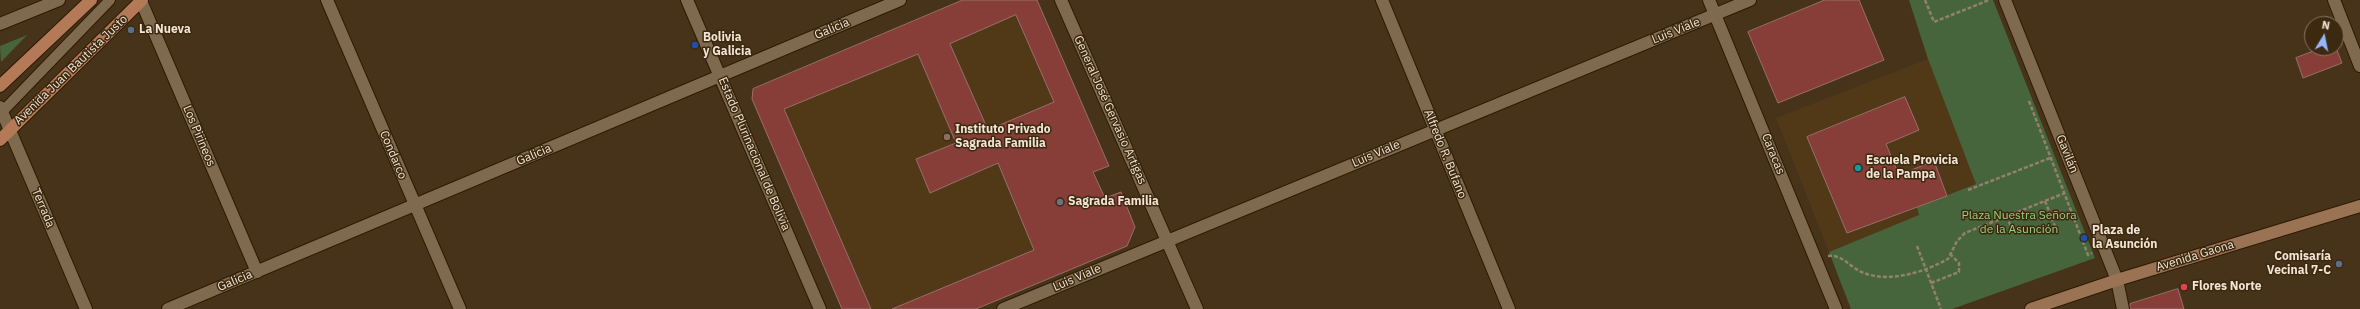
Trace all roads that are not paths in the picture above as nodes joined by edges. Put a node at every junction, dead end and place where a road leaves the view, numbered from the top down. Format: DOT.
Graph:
graph roads {
  1 [pos="59,0"];
  2 [pos="91,0"];
  3 [pos="110,0"];
  4 [pos="142,0"];
  5 [pos="327,0"];
  6 [pos="687,0"];
  7 [pos="900,0"];
  8 [pos="1061,0"];
  9 [pos="1382,0"];
  10 [pos="1709,0"];
  11 [pos="1750,0"];
  12 [pos="2005,0"];
  13 [pos="2334,0"];
  14 [pos="1715,15"];
  15 [pos="0,24"];
  16 [pos="2360,66"];
  17 [pos="720,76"];
  18 [pos="0,86"];
  19 [pos="1,111"];
  20 [pos="1435,129"];
  21 [pos="10,130"];
  22 [pos="0,140"];
  23 [pos="415,206"];
  24 [pos="2360,206"];
  25 [pos="1168,240"];
  26 [pos="257,272"];
  27 [pos="2117,280"];
  28 [pos="86,309"];
  29 [pos="168,309"];
  30 [pos="460,309"];
  31 [pos="820,309"];
  32 [pos="1003,309"];
  33 [pos="1197,309"];
  34 [pos="1509,309"];
  35 [pos="1836,309"];
  36 [pos="2031,309"];
  37 [pos="2123,309"];
  1 -- 15 [label="street"];
  2 -- 18 [label="main road"];
  3 -- 19 [label="lane"];
  4 -- 21 [label="main road, Avenida Juan Bautista Justo"];
  4 -- 26 [label="street, Los Pirineos"];
  5 -- 23 [label="street, Condarco"];
  6 -- 17 [label="street, Estado Plurinacional de Bolivia"];
  7 -- 17 [label="street, Galicia"];
  8 -- 25 [label="street, General José Gervasio Artigas"];
  9 -- 20 [label="street, Alfredo R. Bufano"];
  10 -- 14 [label="street, Caracas"];
  11 -- 14 [label="street, Luis Viale"];
  12 -- 27 [label="street, Gavilán"];
  13 -- 16 [label="street"];
  14 -- 20 [label="street, Luis Viale"];
  14 -- 35 [label="street, Caracas"];
  17 -- 23 [label="street, Galicia"];
  17 -- 31 [label="street, Estado Plurinacional de Bolivia"];
  19 -- 21 [label="street, Terrada"];
  20 -- 25 [label="street, Luis Viale"];
  20 -- 34 [label="street, Alfredo R. Bufano"];
  21 -- 22 [label="main road, Avenida Juan Bautista Justo"];
  21 -- 28 [label="street, Terrada"];
  23 -- 26 [label="street, Galicia"];
  23 -- 30 [label="street, Condarco"];
  24 -- 27 [label="main road, Avenida Gaona"];
  25 -- 32 [label="street, Luis Viale"];
  25 -- 33 [label="street, General José Gervasio Artigas"];
  26 -- 29 [label="street, Galicia"];
  27 -- 36 [label="main road, Avenida Gaona"];
  27 -- 37 [label="street, Gavilán"];
}
